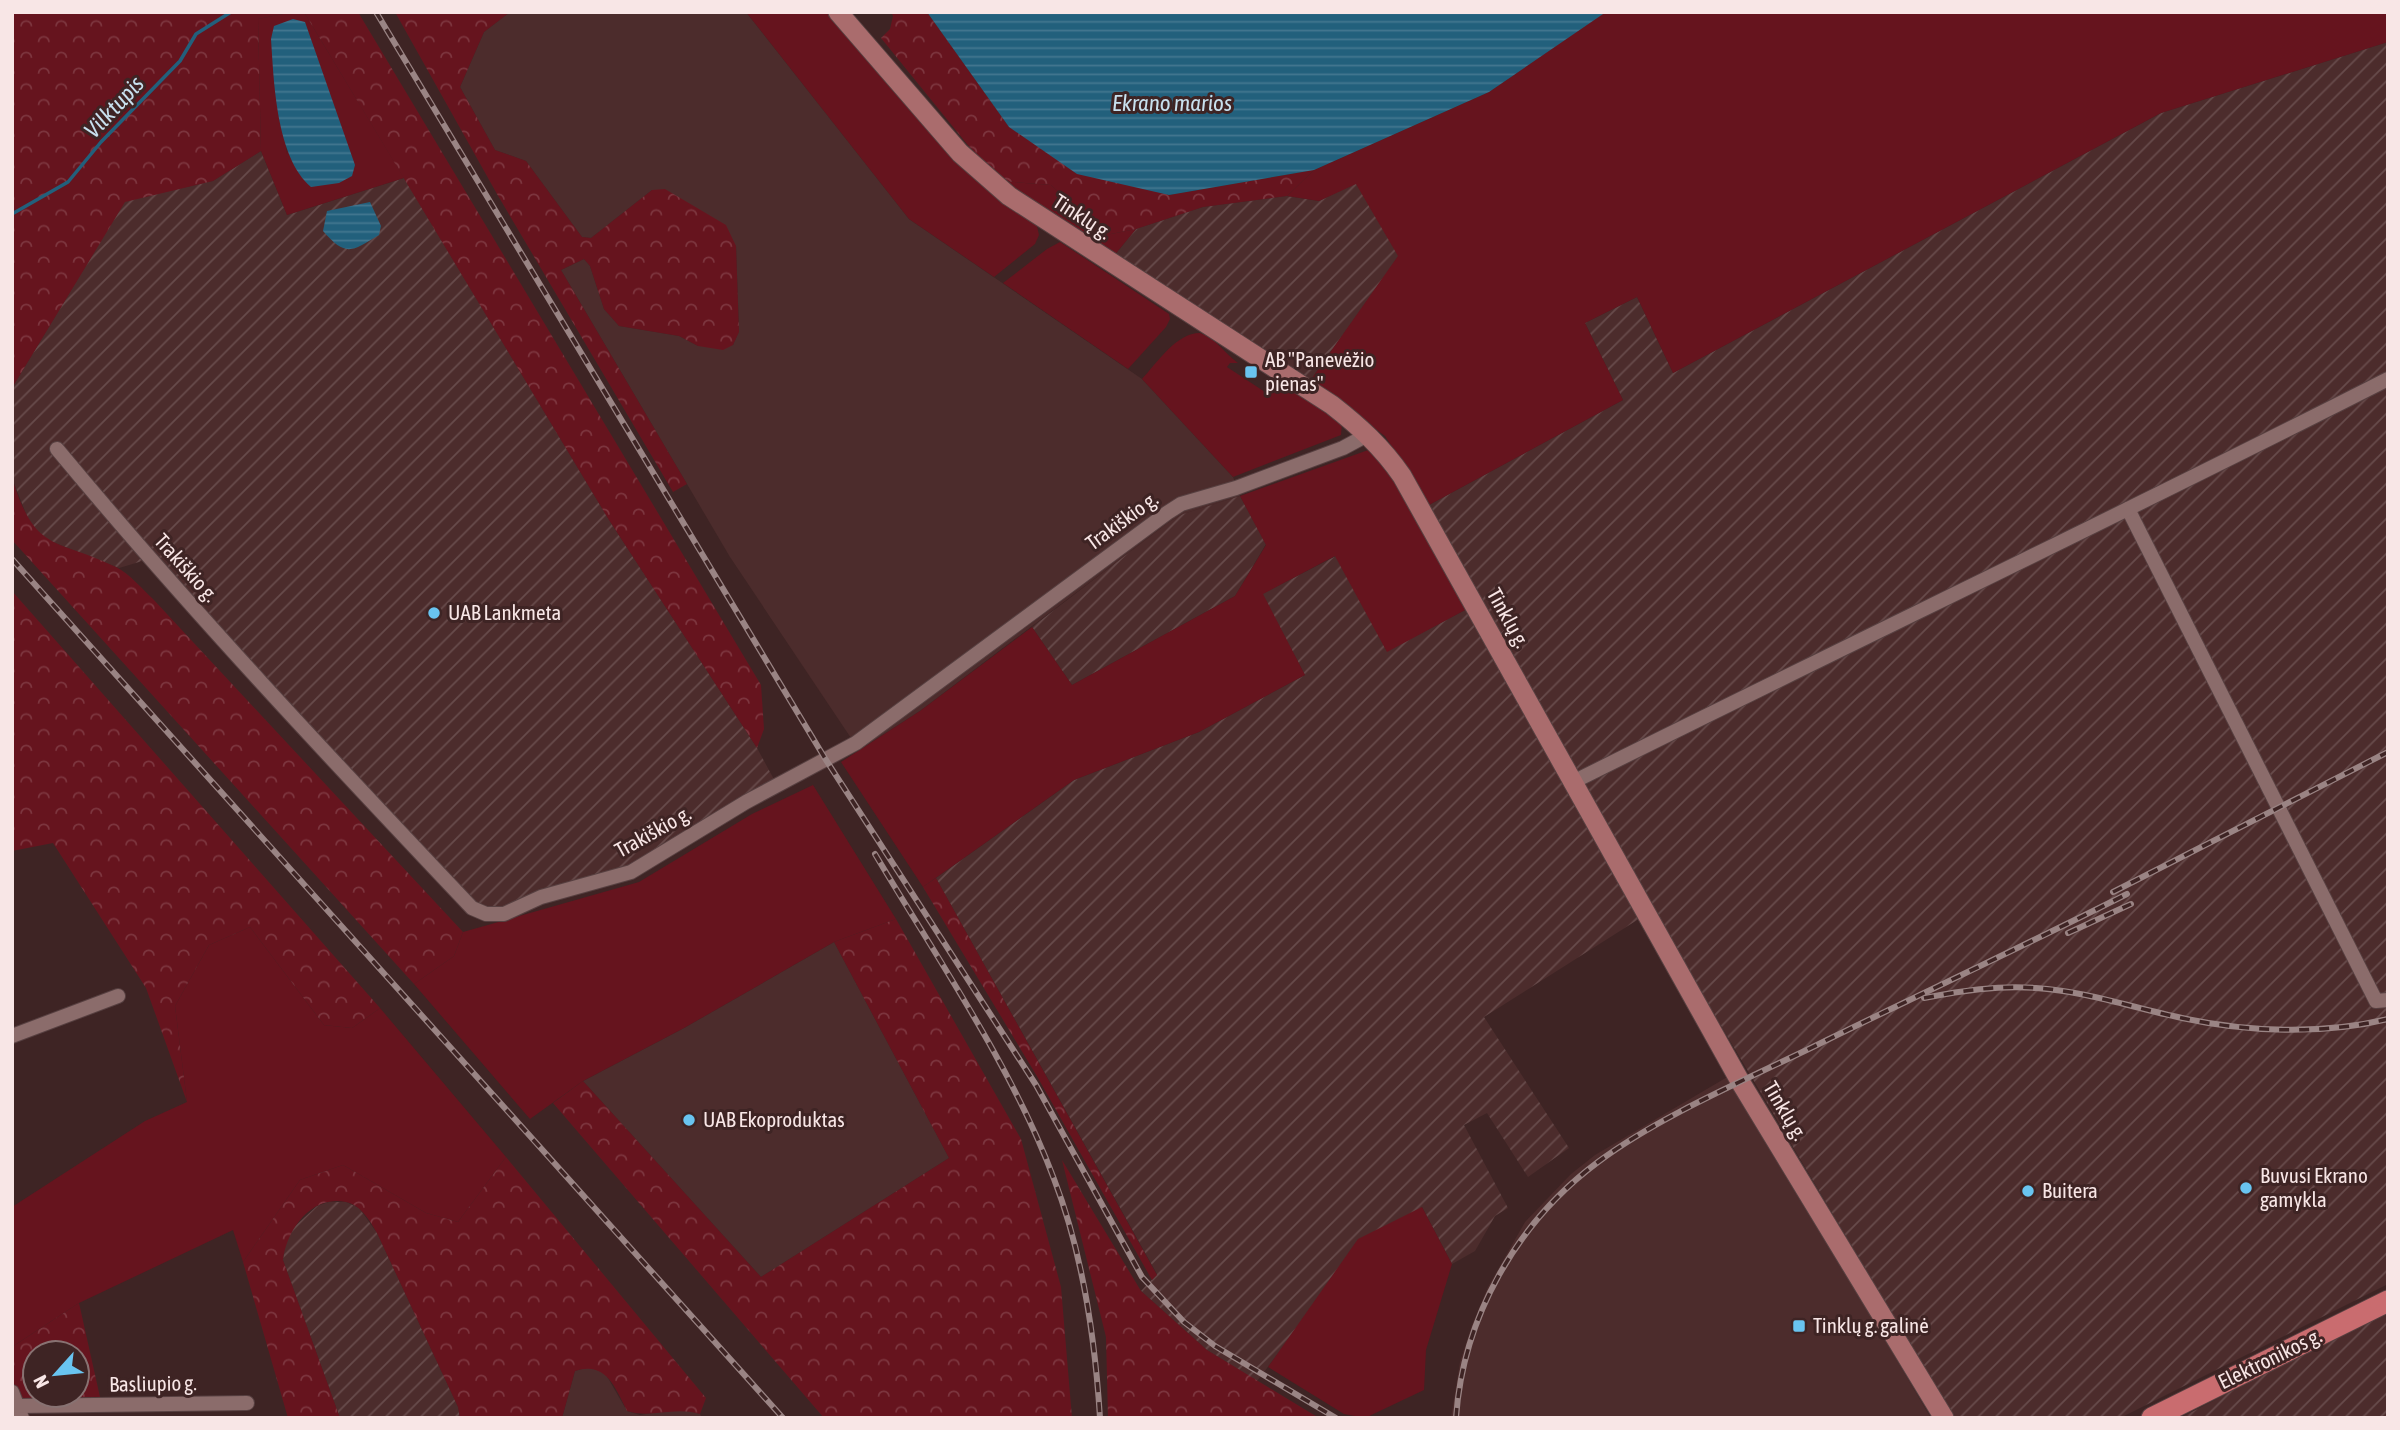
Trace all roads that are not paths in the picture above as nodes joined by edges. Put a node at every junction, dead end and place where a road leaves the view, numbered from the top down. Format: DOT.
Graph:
graph roads {
  1 [pos="838,12"];
  2 [pos="2388,379"];
  3 [pos="1369,433"];
  4 [pos="57,449"];
  5 [pos="2128,509"];
  6 [pos="1571,783"];
  7 [pos="118,996"];
  8 [pos="2388,1000"];
  9 [pos="12,1036"];
  10 [pos="2388,1301"];
  11 [pos="247,1403"];
  12 [pos="17,1405"];
  13 [pos="1944,1418"];
  14 [pos="2152,1418"];
  1 -- 3 [label="main road, Tinklų g."];
  2 -- 5 [label="street"];
  3 -- 4 [label="street, Trakiškio g."];
  3 -- 6 [label="main road, Tinklų g."];
  5 -- 6 [label="street"];
  5 -- 8 [label="street"];
  6 -- 13 [label="main road, Tinklų g."];
  7 -- 9 [label="street"];
  10 -- 14 [label="main road, Elektronikos g."];
  11 -- 12 [label="street, Basliupio g."];
}
